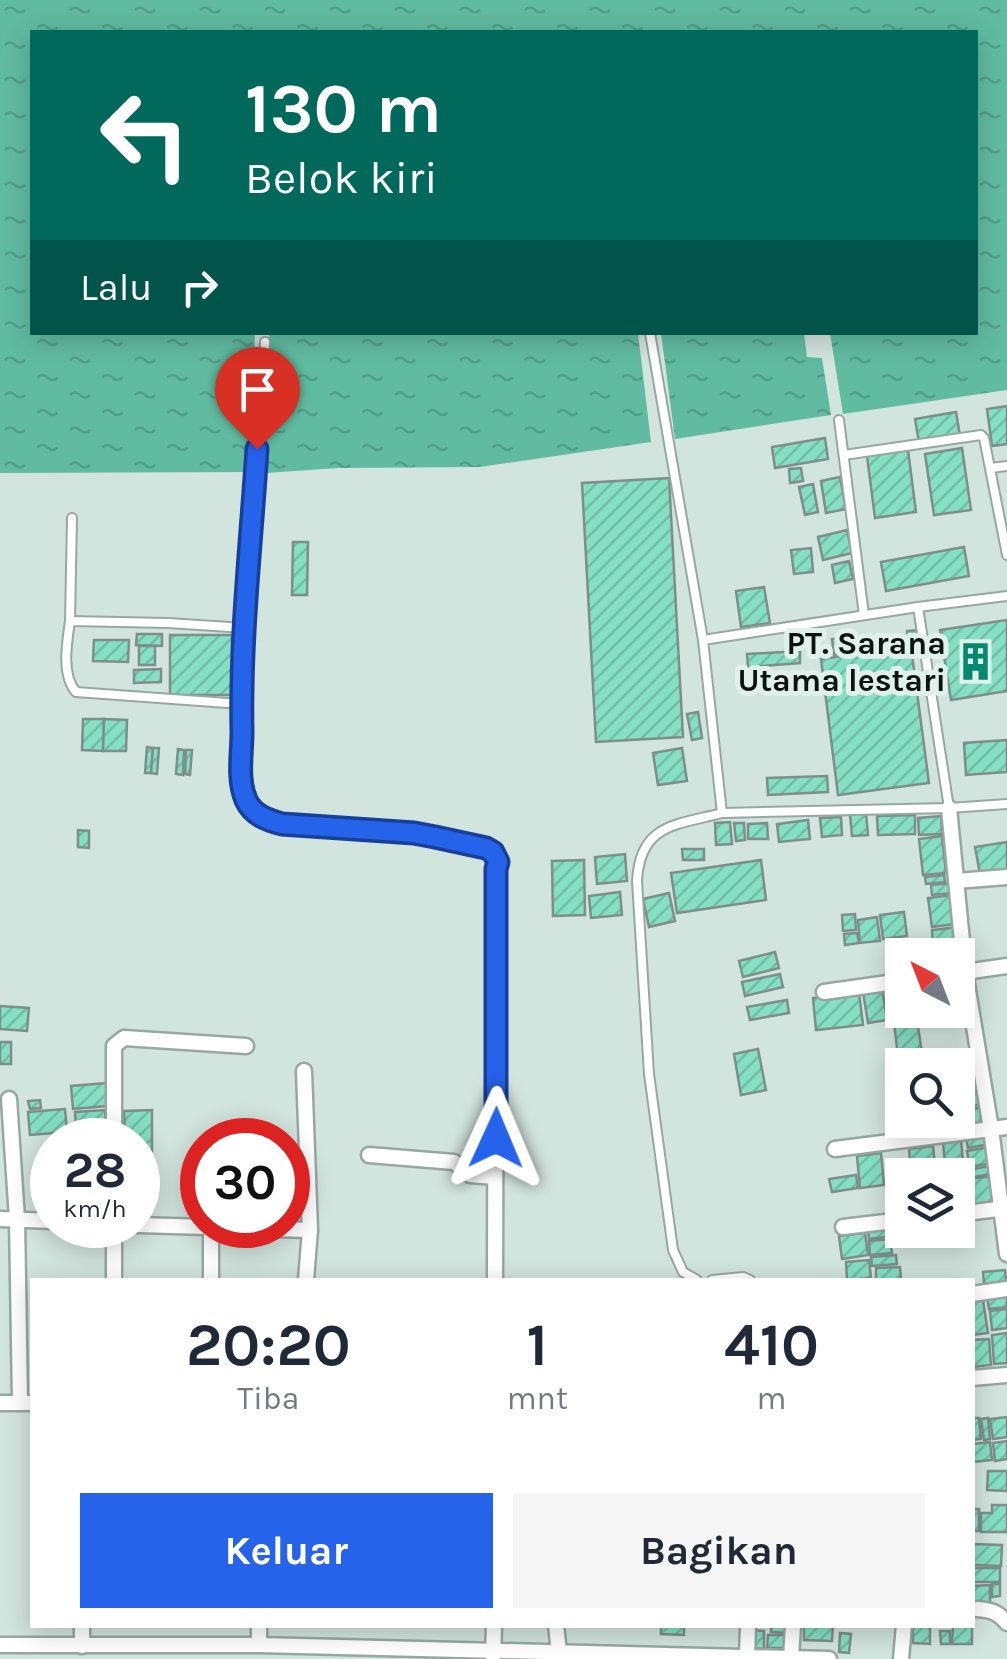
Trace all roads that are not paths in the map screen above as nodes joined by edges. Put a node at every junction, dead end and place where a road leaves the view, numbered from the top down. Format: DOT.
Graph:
graph roads {
  1 [pos="650,335"];
  2 [pos="265,342"];
  3 [pos="839,420"];
  4 [pos="844,456"];
  5 [pos="1007,466"];
  6 [pos="991,468"];
  7 [pos="72,518"];
  8 [pos="1007,555"];
  9 [pos="1007,596"];
  10 [pos="918,607"];
  11 [pos="864,615"];
  12 [pos="70,621"];
  13 [pos="245,628"];
  14 [pos="703,640"];
  15 [pos="241,704"];
  16 [pos="1007,804"];
  17 [pos="949,808"];
  18 [pos="722,813"];
  19 [pos="496,869"];
  20 [pos="1007,877"];
  21 [pos="956,882"];
  22 [pos="959,938"];
  23 [pos="1007,966"];
  24 [pos="975,971"];
  25 [pos="885,983"];
  26 [pos="824,992"];
  27 [pos="972,1028"];
  28 [pos="246,1046"];
  29 [pos="304,1070"];
  30 [pos="9,1099"];
  31 [pos="114,1118"];
  32 [pos="306,1118"];
  33 [pos="1007,1127"];
  34 [pos="991,1129"];
  35 [pos="835,1149"];
  36 [pos="369,1155"];
  37 [pos="496,1177"];
  38 [pos="1003,1208"];
  39 [pos="975,1212"];
  40 [pos="0,1219"];
  41 [pos="16,1219"];
  42 [pos="30,1220"];
  43 [pos="885,1222"];
  44 [pos="843,1227"];
  45 [pos="114,1248"];
  46 [pos="210,1248"];
  47 [pos="309,1248"];
  48 [pos="1007,1254"];
  49 [pos="114,1278"];
  50 [pos="211,1278"];
  51 [pos="306,1278"];
  52 [pos="496,1278"];
  53 [pos="694,1278"];
  54 [pos="1007,1289"];
  55 [pos="975,1294"];
  56 [pos="1007,1375"];
  57 [pos="975,1378"];
  58 [pos="0,1403"];
  59 [pos="26,1403"];
  60 [pos="976,1609"];
  61 [pos="1007,1623"];
  62 [pos="82,1628"];
  63 [pos="259,1628"];
  64 [pos="493,1628"];
  65 [pos="556,1628"];
  66 [pos="748,1628"];
  67 [pos="793,1628"];
  68 [pos="904,1628"];
  69 [pos="0,1645"];
  70 [pos="259,1645"];
  71 [pos="82,1646"];
  72 [pos="317,1652"];
  73 [pos="486,1652"];
  74 [pos="559,1654"];
  75 [pos="748,1657"];
  76 [pos="791,1658"];
  77 [pos="828,1659"];
  78 [pos="902,1659"];
  1 -- 14 [label="lane"];
  2 -- 13 [label="lane"];
  3 -- 4 [label="lane"];
  4 -- 6 [label="lane"];
  4 -- 11 [label="lane"];
  5 -- 6 [label="lane"];
  6 -- 8 [label="lane"];
  7 -- 12 [label="lane"];
  9 -- 10 [label="lane"];
  10 -- 11 [label="lane"];
  10 -- 17 [label="lane"];
  11 -- 14 [label="lane"];
  12 -- 13 [label="lane"];
  12 -- 15 [label="lane"];
  13 -- 15 [label="lane"];
  14 -- 18 [label="lane"];
  15 -- 19 [label="lane"];
  16 -- 17 [label="lane"];
  17 -- 18 [label="lane"];
  17 -- 21 [label="street"];
  18 -- 53 [label="lane"];
  19 -- 37 [label="street"];
  20 -- 21 [label="street"];
  21 -- 22 [label="street"];
  23 -- 24 [label="street"];
  25 -- 26 [label="street"];
  27 -- 34 [label="street"];
  28 -- 31 [label="street"];
  29 -- 32 [label="street"];
  30 -- 41 [label="street"];
  33 -- 34 [label="street"];
  34 -- 35 [label="street"];
  34 -- 38 [label="street"];
  36 -- 37 [label="street"];
  37 -- 52 [label="street"];
  38 -- 39 [label="street"];
  38 -- 48 [label="street"];
  40 -- 41 [label="street"];
  41 -- 42 [label="street"];
  41 -- 59 [label="street"];
  43 -- 44 [label="street"];
  45 -- 49 [label="street"];
  46 -- 50 [label="street"];
  47 -- 51 [label="street"];
  54 -- 55 [label="street"];
  56 -- 57 [label="street"];
  58 -- 59 [label="street"];
  60 -- 61 [label="street"];
  62 -- 71 [label="street"];
  63 -- 70 [label="street"];
  64 -- 73 [label="street"];
  65 -- 74 [label="street"];
  66 -- 75 [label="street"];
  67 -- 76 [label="street"];
  68 -- 78 [label="street"];
  69 -- 71 [label="street"];
  70 -- 71 [label="street"];
  70 -- 72 [label="street"];
  72 -- 73 [label="street"];
  73 -- 74 [label="street"];
  74 -- 75 [label="street"];
  75 -- 76 [label="street"];
  76 -- 77 [label="street"];
}
